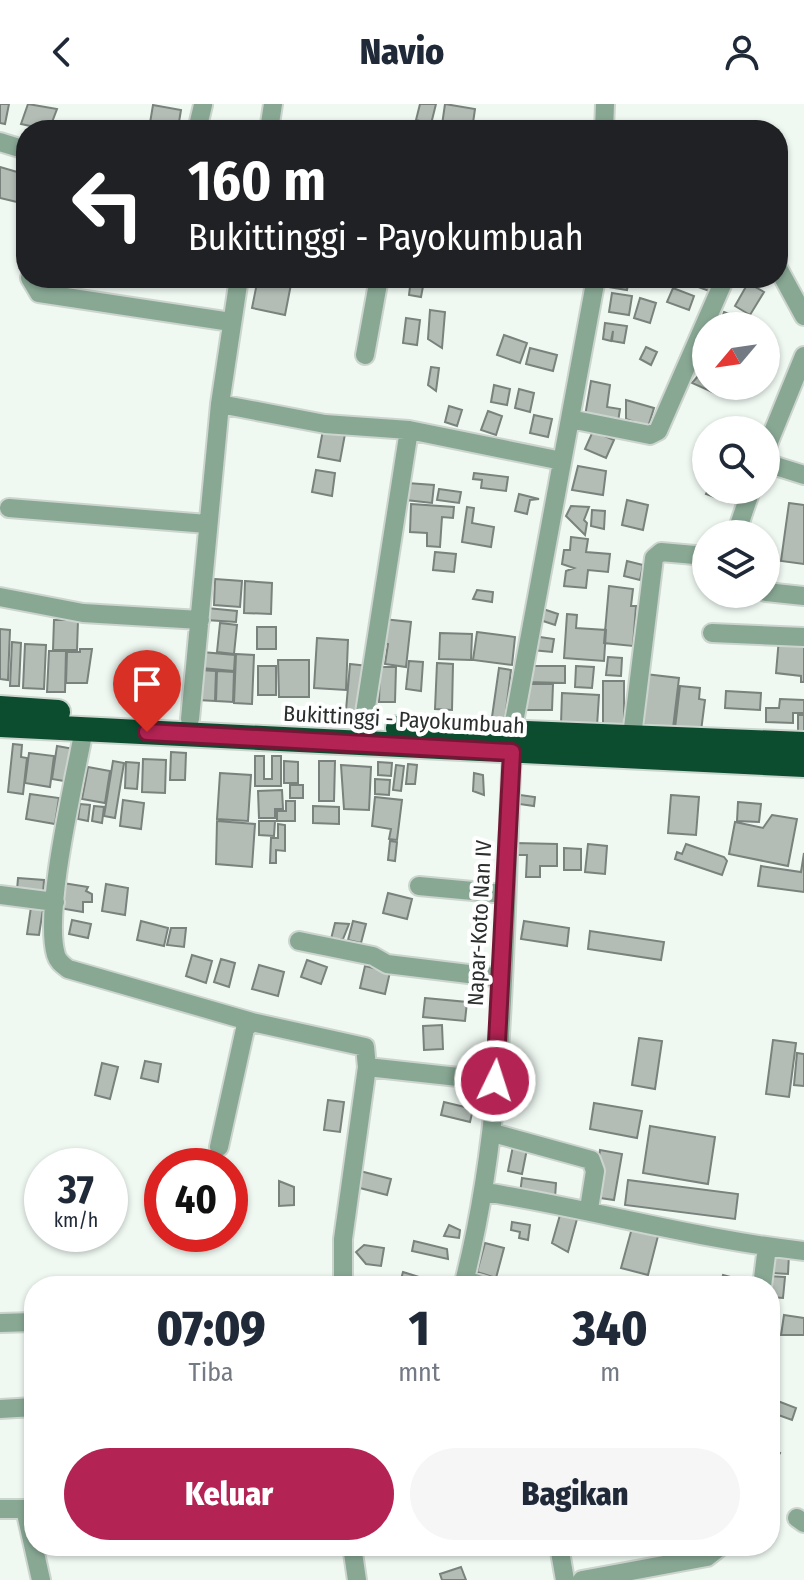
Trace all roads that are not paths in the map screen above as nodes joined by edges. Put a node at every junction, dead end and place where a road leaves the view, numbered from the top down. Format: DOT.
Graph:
graph roads {
  1 [pos="788,286"];
  2 [pos="36,288"];
  3 [pos="237,288"];
  4 [pos="377,288"];
  5 [pos="594,288"];
  6 [pos="721,288"];
  7 [pos="804,316"];
  8 [pos="231,322"];
  9 [pos="365,355"];
  10 [pos="804,356"];
  11 [pos="220,404"];
  12 [pos="779,416"];
  13 [pos="570,419"];
  14 [pos="409,430"];
  15 [pos="562,461"];
  16 [pos="780,467"];
  17 [pos="804,475"];
  18 [pos="9,508"];
  19 [pos="207,524"];
  20 [pos="692,555"];
  21 [pos="780,593"];
  22 [pos="804,596"];
  23 [pos="0,597"];
  24 [pos="200,620"];
  25 [pos="712,633"];
  26 [pos="804,637"];
  27 [pos="0,708"];
  28 [pos="190,719"];
  29 [pos="0,725"];
  30 [pos="363,726"];
  31 [pos="84,729"];
  32 [pos="632,736"];
  33 [pos="512,742"];
  34 [pos="720,750"];
  35 [pos="794,754"];
  36 [pos="419,886"];
  37 [pos="505,894"];
  38 [pos="0,895"];
  39 [pos="55,902"];
  40 [pos="299,941"];
  41 [pos="501,978"];
  42 [pos="252,1022"];
  43 [pos="367,1067"];
  44 [pos="495,1081"];
  45 [pos="493,1133"];
  46 [pos="219,1147"];
  47 [pos="485,1192"];
  48 [pos="589,1209"];
  49 [pos="767,1247"];
  50 [pos="804,1251"];
  51 [pos="343,1276"];
  52 [pos="466,1276"];
  53 [pos="763,1276"];
  54 [pos="24,1322"];
  55 [pos="0,1323"];
  56 [pos="24,1408"];
  57 [pos="0,1409"];
  58 [pos="0,1509"];
  59 [pos="24,1509"];
  60 [pos="37,1556"];
  61 [pos="353,1556"];
  62 [pos="561,1556"];
  63 [pos="708,1556"];
  64 [pos="41,1580"];
  65 [pos="357,1580"];
  66 [pos="565,1580"];
  67 [pos="582,1580"];
  1 -- 7 [label="street"];
  2 -- 8 [label="street"];
  3 -- 8 [label="street"];
  4 -- 9 [label="street"];
  5 -- 13 [label="street, Napar-Koto Nan IV"];
  6 -- 13 [label="street"];
  8 -- 11 [label="street"];
  10 -- 12 [label="street"];
  11 -- 14 [label="street"];
  11 -- 19 [label="street"];
  13 -- 15 [label="street, Napar-Koto Nan IV"];
  14 -- 15 [label="street"];
  14 -- 30 [label="street"];
  15 -- 33 [label="street, Napar-Koto Nan IV"];
  16 -- 17 [label="street"];
  18 -- 19 [label="street"];
  19 -- 24 [label="street"];
  20 -- 32 [label="street"];
  21 -- 22 [label="street"];
  23 -- 24 [label="street"];
  24 -- 28 [label="street"];
  25 -- 26 [label="street"];
  27 -- 28 [label="highway, Bukittinggi - Payokumbuah"];
  28 -- 30 [label="highway, Bukittinggi - Payokumbuah"];
  29 -- 31 [label="highway, Bukittinggi - Payokumbuah"];
  30 -- 33 [label="highway, Bukittinggi - Payokumbuah"];
  31 -- 33 [label="highway, Bukittinggi - Payokumbuah"];
  31 -- 39 [label="street"];
  32 -- 33 [label="highway, Bukittinggi - Payokumbuah"];
  32 -- 34 [label="highway, Bukittinggi - Payokumbuah"];
  33 -- 34 [label="highway, Bukittinggi - Payokumbuah"];
  33 -- 37 [label="street, Napar-Koto Nan IV"];
  34 -- 35 [label="highway, Bukittinggi - Payokumbuah"];
  36 -- 37 [label="street"];
  37 -- 41 [label="street, Napar-Koto Nan IV"];
  38 -- 39 [label="street"];
  39 -- 42 [label="street"];
  40 -- 41 [label="street"];
  41 -- 44 [label="street, Napar-Koto Nan IV"];
  42 -- 43 [label="street"];
  42 -- 46 [label="street"];
  43 -- 44 [label="street"];
  43 -- 51 [label="street"];
  44 -- 45 [label="street, Napar-Koto Nan IV"];
  45 -- 47 [label="street, Napar-Koto Nan IV"];
  45 -- 48 [label="street"];
  47 -- 48 [label="street"];
  47 -- 52 [label="street, Napar-Koto Nan IV"];
  48 -- 49 [label="street"];
  49 -- 50 [label="street"];
  49 -- 53 [label="street"];
  54 -- 55 [label="street"];
  56 -- 57 [label="street"];
  58 -- 59 [label="street"];
  60 -- 64 [label="street"];
  61 -- 65 [label="street"];
  62 -- 66 [label="street"];
  63 -- 67 [label="street"];
}
